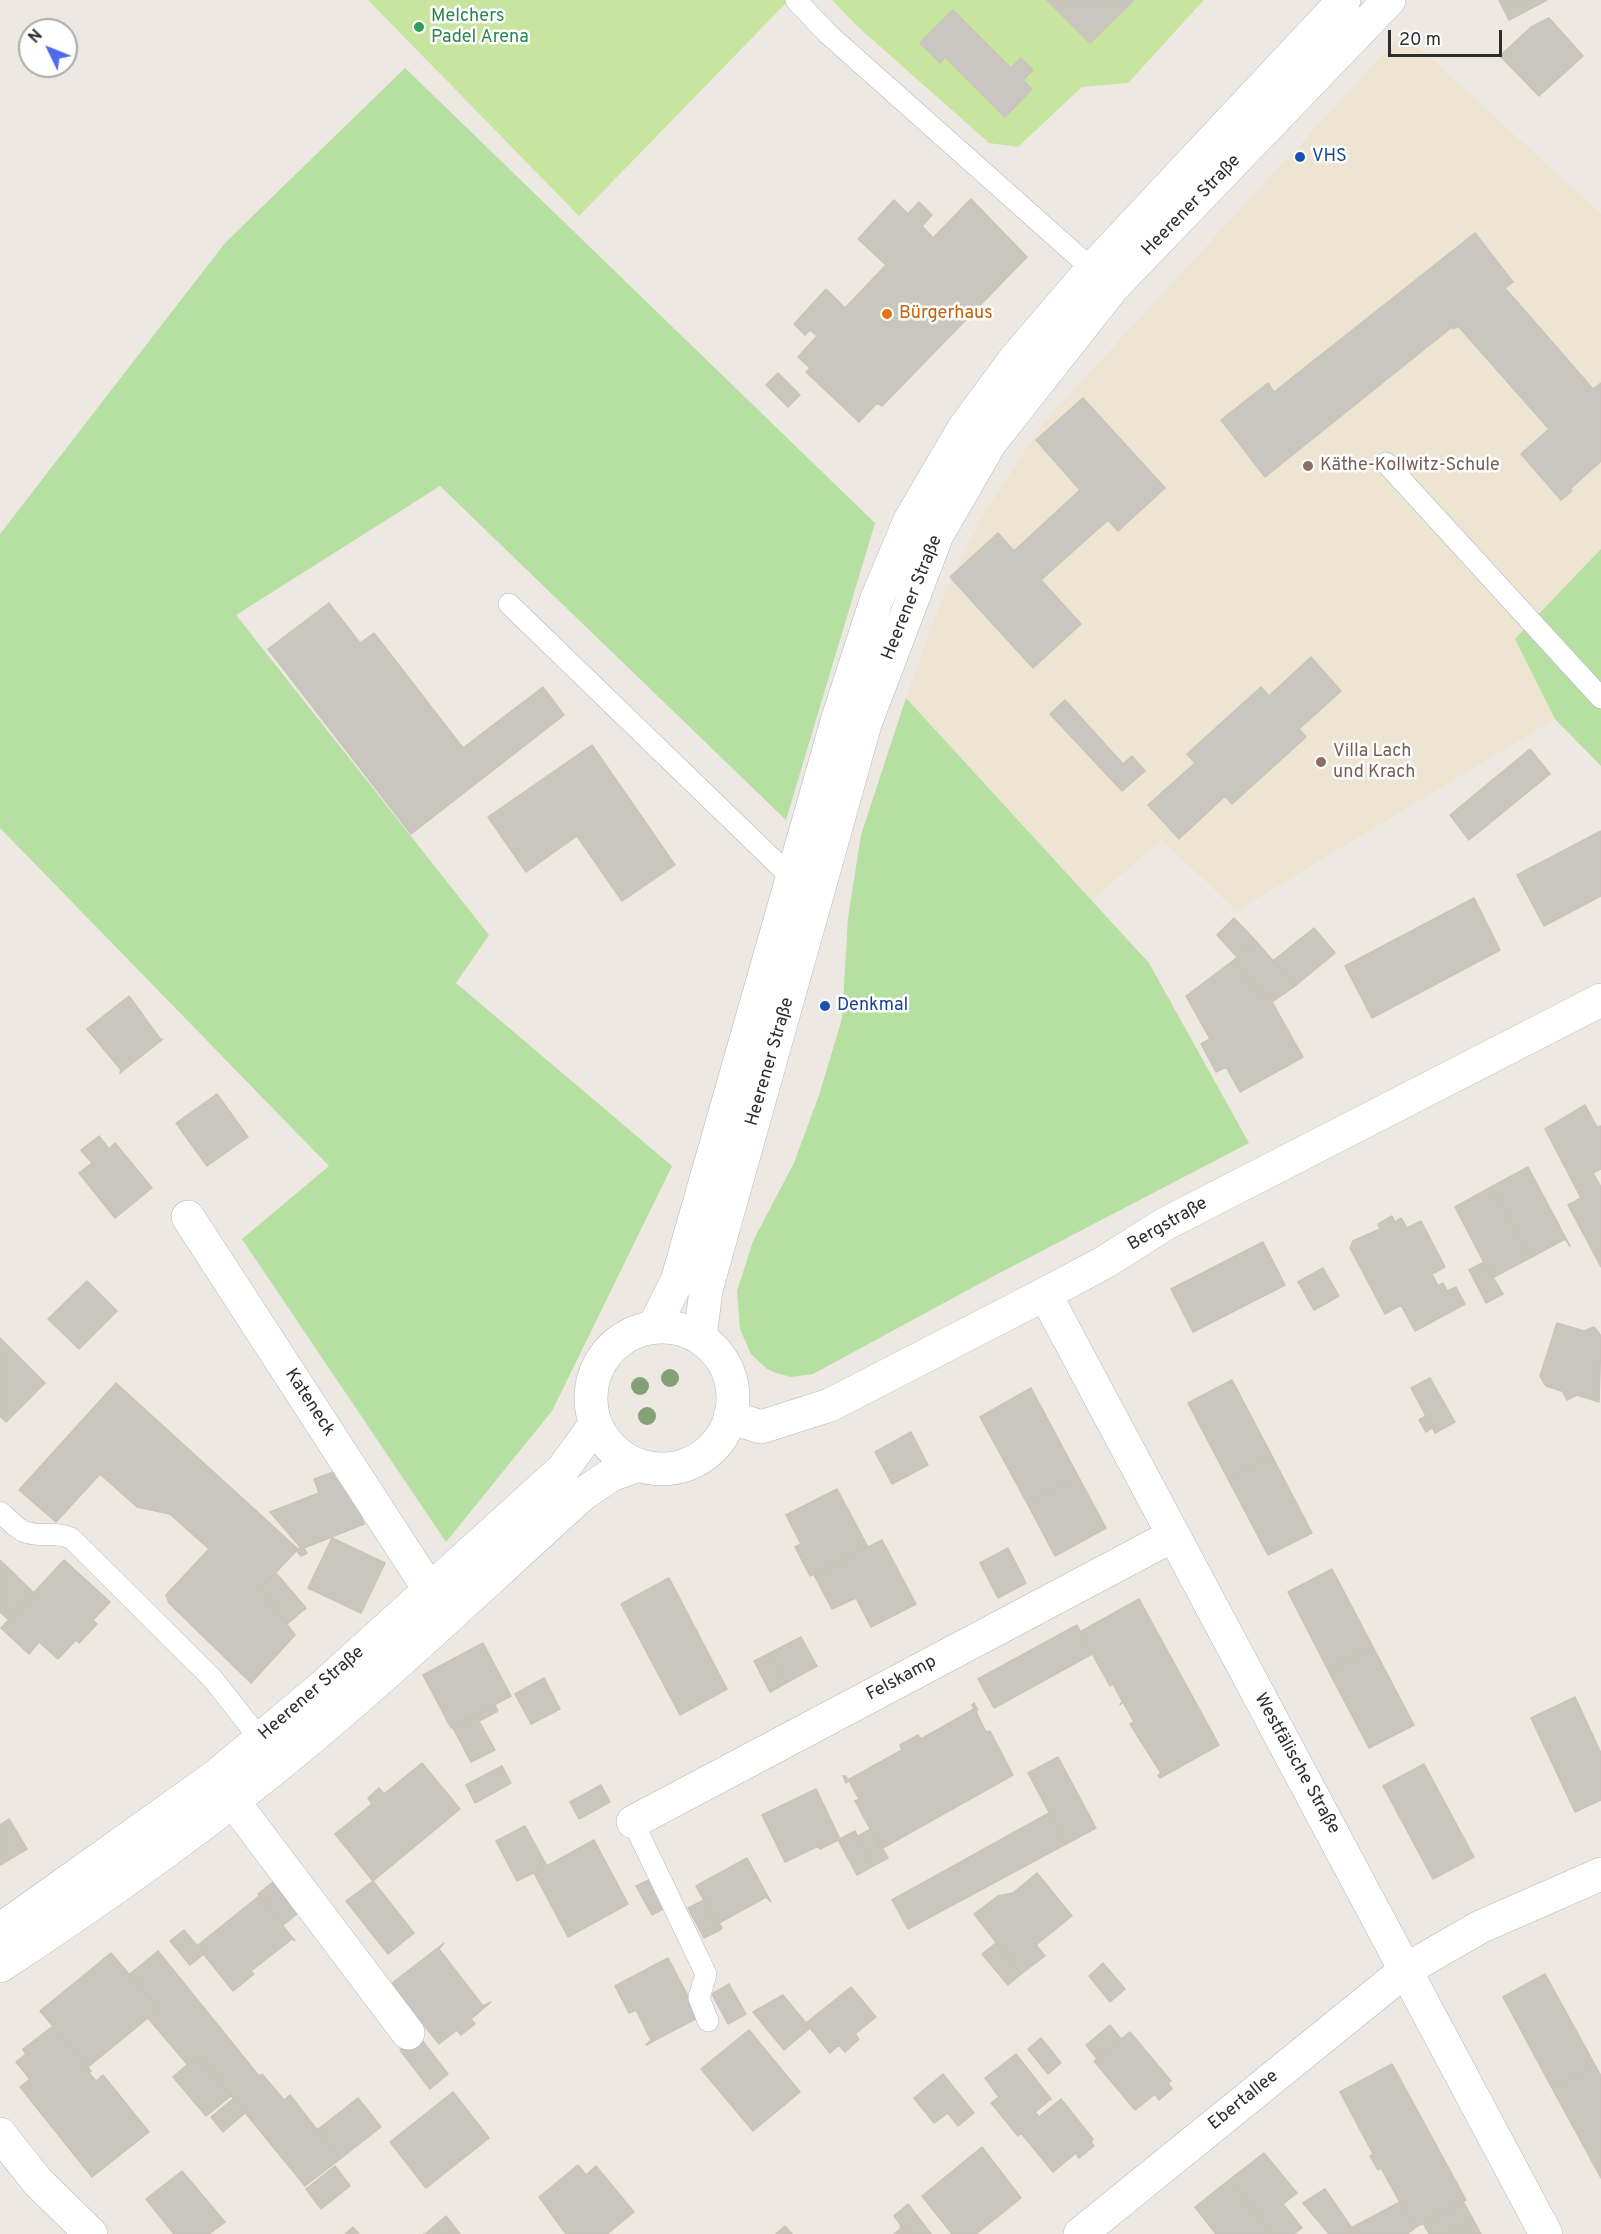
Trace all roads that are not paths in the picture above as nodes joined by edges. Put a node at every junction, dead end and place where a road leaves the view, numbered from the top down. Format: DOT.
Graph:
graph roads {
  1 [pos="796,0"];
  2 [pos="1344,0"];
  3 [pos="1389,0"];
  4 [pos="1102,278"];
  5 [pos="1386,463"];
  6 [pos="509,604"];
  7 [pos="1601,698"];
  8 [pos="792,878"];
  9 [pos="1601,1000"];
  10 [pos="188,1217"];
  11 [pos="1045,1294"];
  12 [pos="654,1327"];
  13 [pos="700,1338"];
  14 [pos="730,1417"];
  15 [pos="596,1425"];
  16 [pos="638,1465"];
  17 [pos="0,1512"];
  18 [pos="1172,1536"];
  19 [pos="429,1589"];
  20 [pos="260,1739"];
  21 [pos="233,1801"];
  22 [pos="633,1822"];
  23 [pos="1601,1874"];
  24 [pos="0,1930"];
  25 [pos="0,1966"];
  26 [pos="1407,1969"];
  27 [pos="708,2021"];
  28 [pos="408,2033"];
  29 [pos="0,2134"];
  30 [pos="91,2234"];
  31 [pos="1080,2234"];
  32 [pos="1546,2234"];
  1 -- 4 [label="lane"];
  2 -- 4 [label="main road, Heerener Straße"];
  3 -- 4 [label="main road, Heerener Straße"];
  4 -- 8 [label="main road, Heerener Straße"];
  4 -- 13 [label="main road, Heerener Straße"];
  5 -- 7 [label="lane"];
  6 -- 8 [label="lane"];
  8 -- 12 [label="main road, Heerener Straße"];
  9 -- 11 [label="main road, Bergstraße"];
  10 -- 19 [label="main road, Kateneck"];
  11 -- 14 [label="main road, Bergstraße"];
  11 -- 18 [label="main road, Westfälische Straße"];
  12 -- 13 [label="main road, Heerener Straße"];
  12 -- 15 [label="main road, Heerener Straße"];
  13 -- 14 [label="main road, Heerener Straße"];
  14 -- 16 [label="main road, Heerener Straße"];
  15 -- 16 [label="main road, Heerener Straße"];
  15 -- 19 [label="main road, Heerener Straße"];
  16 -- 21 [label="main road, Heerener Straße"];
  17 -- 20 [label="lane"];
  18 -- 22 [label="main road, Felskamp"];
  18 -- 26 [label="main road, Westfälische Straße"];
  19 -- 20 [label="main road, Heerener Straße"];
  20 -- 24 [label="main road, Heerener Straße"];
  21 -- 25 [label="main road, Heerener Straße"];
  21 -- 28 [label="main road"];
  22 -- 27 [label="lane"];
  23 -- 26 [label="main road, Ebertallee"];
  26 -- 31 [label="main road, Ebertallee"];
  26 -- 32 [label="main road, Westfälische Straße"];
  29 -- 30 [label="main road"];
}
